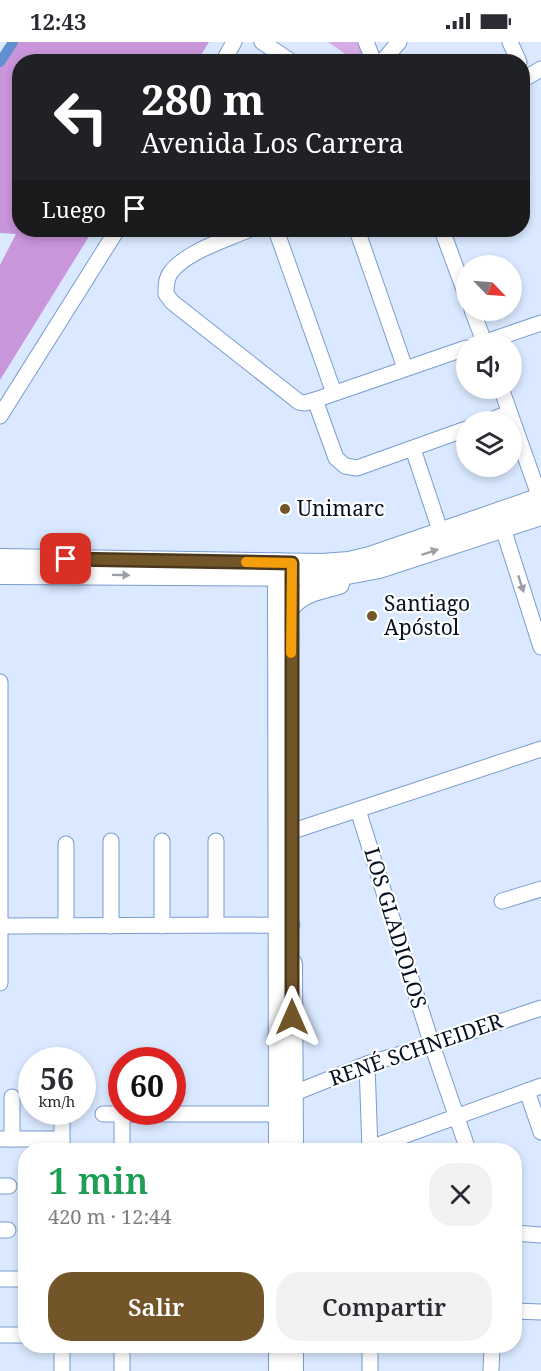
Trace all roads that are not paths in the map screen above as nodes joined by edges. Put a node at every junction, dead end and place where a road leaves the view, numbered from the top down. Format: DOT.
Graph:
graph roads {
  1 [pos="262,42"];
  2 [pos="399,42"];
  3 [pos="279,54"];
  4 [pos="389,54"];
  5 [pos="113,237"];
  6 [pos="232,237"];
  7 [pos="278,237"];
  8 [pos="359,237"];
  9 [pos="445,237"];
  10 [pos="456,268"];
  11 [pos="541,323"];
  12 [pos="512,333"];
  13 [pos="456,351"];
  14 [pos="405,368"];
  15 [pos="334,393"];
  16 [pos="315,400"];
  17 [pos="0,416"];
  18 [pos="456,433"];
  19 [pos="412,449"];
  20 [pos="522,449"];
  21 [pos="541,504"];
  22 [pos="500,521"];
  23 [pos="441,533"];
  24 [pos="0,559"];
  25 [pos="34,566"];
  26 [pos="380,568"];
  27 [pos="285,570"];
  28 [pos="0,574"];
  29 [pos="291,606"];
  30 [pos="541,647"];
  31 [pos="1,682"];
  32 [pos="1,735"];
  33 [pos="541,749"];
  34 [pos="358,810"];
  35 [pos="285,834"];
  36 [pos="111,841"];
  37 [pos="162,841"];
  38 [pos="216,841"];
  39 [pos="66,844"];
  40 [pos="1,874"];
  41 [pos="541,889"];
  42 [pos="502,901"];
  43 [pos="216,925"];
  44 [pos="285,925"];
  45 [pos="1,926"];
  46 [pos="66,926"];
  47 [pos="111,926"];
  48 [pos="162,926"];
  49 [pos="0,983"];
  50 [pos="541,1008"];
  51 [pos="432,1045"];
  52 [pos="367,1064"];
  53 [pos="534,1088"];
  54 [pos="292,1094"];
  55 [pos="12,1097"];
  56 [pos="103,1114"];
  57 [pos="108,1114"];
  58 [pos="186,1114"];
  59 [pos="279,1114"];
  60 [pos="457,1118"];
  61 [pos="62,1125"];
  62 [pos="122,1125"];
  63 [pos="541,1132"];
  64 [pos="6,1139"];
  65 [pos="43,1143"];
  66 [pos="62,1143"];
  67 [pos="122,1143"];
  68 [pos="279,1143"];
  69 [pos="292,1143"];
  70 [pos="370,1143"];
  71 [pos="387,1143"];
  72 [pos="466,1143"];
  73 [pos="522,1233"];
  74 [pos="541,1234"];
  75 [pos="0,1279"];
  76 [pos="18,1279"];
  77 [pos="522,1311"];
  78 [pos="541,1312"];
  79 [pos="0,1335"];
  80 [pos="18,1335"];
  81 [pos="62,1353"];
  82 [pos="122,1353"];
  83 [pos="279,1353"];
  84 [pos="293,1353"];
  85 [pos="370,1353"];
  86 [pos="492,1353"];
  87 [pos="62,1371"];
  88 [pos="122,1371"];
  89 [pos="279,1371"];
  90 [pos="293,1371"];
  91 [pos="370,1371"];
  92 [pos="491,1371"];
  1 -- 3 [label="street"];
  2 -- 4 [label="street"];
  5 -- 17 [label="street"];
  6 -- 16 [label="street"];
  7 -- 15 [label="street"];
  8 -- 14 [label="street"];
  9 -- 10 [label="street"];
  11 -- 12 [label="street"];
  13 -- 14 [label="street"];
  14 -- 15 [label="street"];
  15 -- 16 [label="street"];
  16 -- 19 [label="street"];
  18 -- 19 [label="street"];
  19 -- 23 [label="street"];
  20 -- 21 [label="street"];
  21 -- 22 [label="main road"];
  22 -- 23 [label="main road"];
  26 -- 22 [label="main road, one-way"];
  22 -- 30 [label="street, one-way"];
  23 -- 27 [label="main road"];
  24 -- 25 [label="main road"];
  25 -- 27 [label="main road"];
  25 -- 28 [label="main road"];
  26 -- 27 [label="main road"];
  26 -- 29 [label="main road"];
  27 -- 29 [label="main road"];
  27 -- 35 [label="main road"];
  29 -- 35 [label="main road"];
  31 -- 32 [label="street"];
  32 -- 40 [label="street"];
  33 -- 34 [label="street"];
  34 -- 35 [label="street"];
  34 -- 51 [label="street, LOS GLADIOLOS"];
  35 -- 44 [label="main road"];
  36 -- 47 [label="street"];
  37 -- 48 [label="street"];
  38 -- 43 [label="street"];
  39 -- 46 [label="street"];
  40 -- 45 [label="street"];
  41 -- 42 [label="street"];
  43 -- 44 [label="street"];
  43 -- 48 [label="street"];
  44 -- 54 [label="main road"];
  44 -- 59 [label="main road"];
  45 -- 46 [label="street"];
  45 -- 49 [label="street"];
  46 -- 47 [label="street"];
  47 -- 48 [label="street"];
  50 -- 51 [label="street, RENÉ SCHNEIDER"];
  51 -- 52 [label="street, RENÉ SCHNEIDER"];
  51 -- 60 [label="street, LOS GLADIOLOS"];
  52 -- 54 [label="street, RENÉ SCHNEIDER"];
  52 -- 70 [label="street"];
  53 -- 60 [label="street"];
  53 -- 63 [label="street"];
  54 -- 59 [label="street"];
  54 -- 69 [label="main road"];
  55 -- 64 [label="street"];
  56 -- 57 [label="street"];
  58 -- 59 [label="street"];
  59 -- 68 [label="main road"];
  60 -- 71 [label="street"];
  60 -- 72 [label="street, LOS GLADIOLOS"];
  61 -- 66 [label="street"];
  62 -- 67 [label="street"];
  64 -- 65 [label="street"];
  73 -- 74 [label="street"];
  75 -- 76 [label="street"];
  77 -- 78 [label="street"];
  79 -- 80 [label="street"];
  81 -- 87 [label="street"];
  82 -- 88 [label="street"];
  83 -- 89 [label="main road"];
  84 -- 90 [label="main road"];
  85 -- 91 [label="street"];
  86 -- 92 [label="street"];
}
